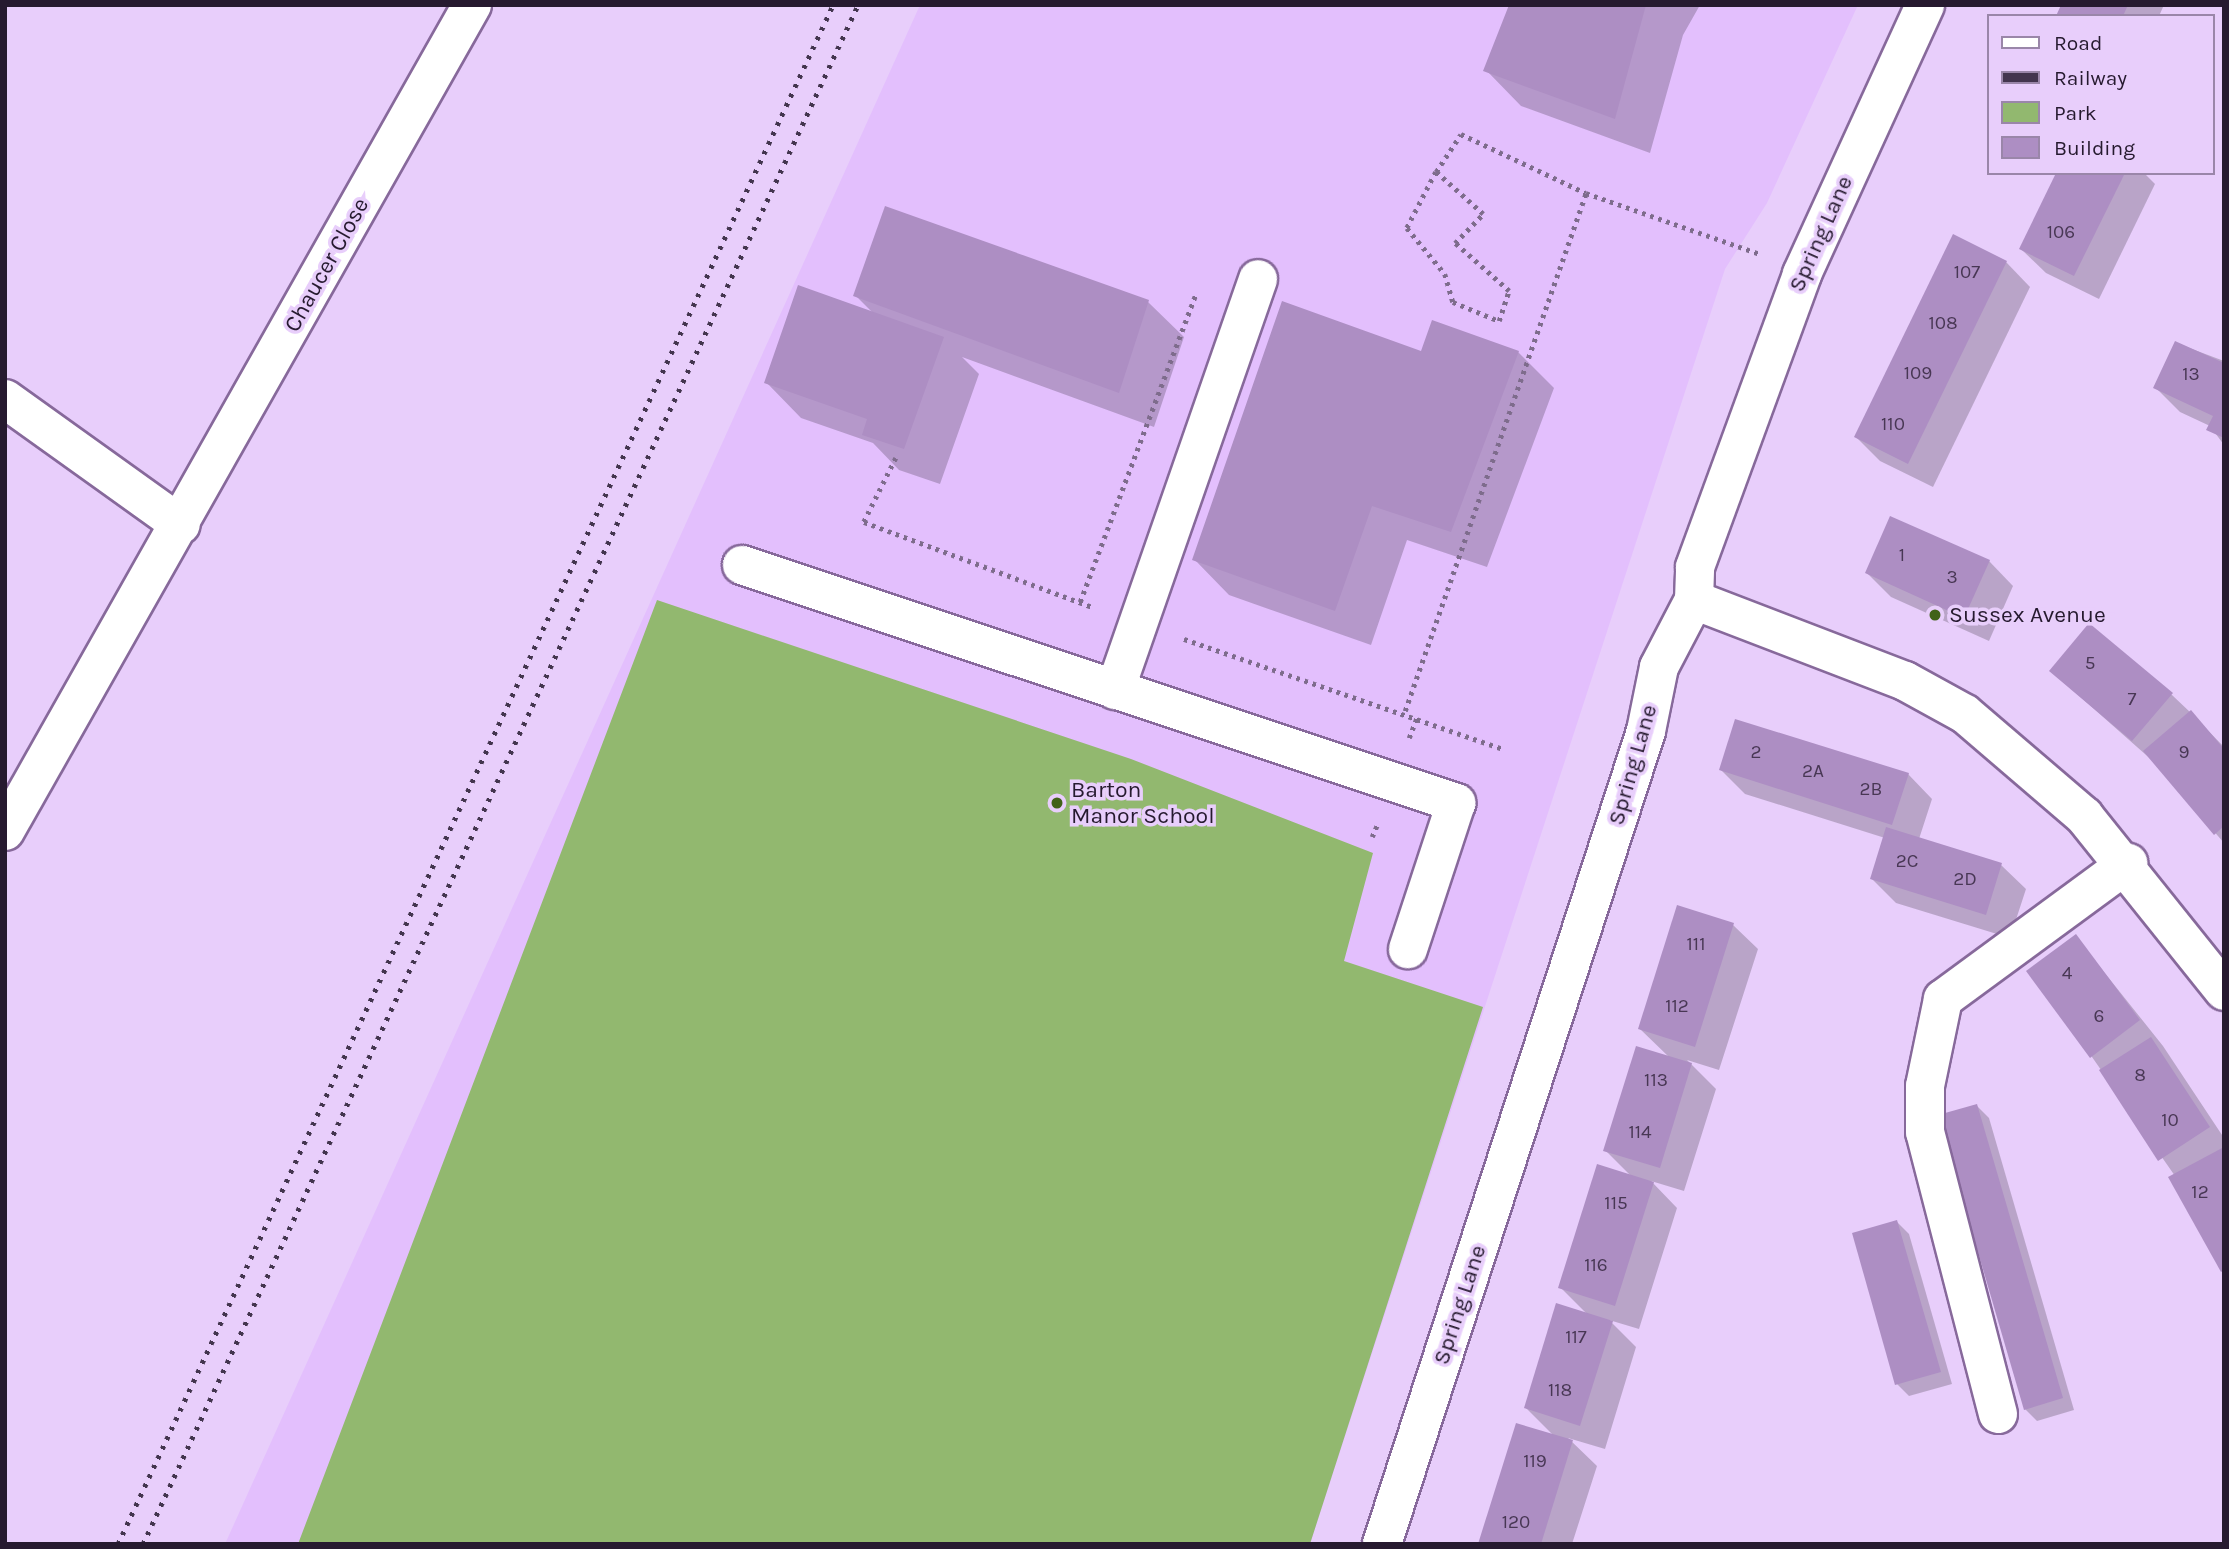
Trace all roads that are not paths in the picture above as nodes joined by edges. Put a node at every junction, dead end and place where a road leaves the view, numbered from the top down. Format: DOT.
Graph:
graph roads {
  1 [pos="472,5"];
  2 [pos="1924,5"];
  3 [pos="1258,279"];
  4 [pos="5,399"];
  5 [pos="181,525"];
  6 [pos="742,565"];
  7 [pos="1694,600"];
  8 [pos="1115,690"];
  9 [pos="5,831"];
  10 [pos="2128,863"];
  11 [pos="1408,949"];
  12 [pos="2224,991"];
  13 [pos="1998,1414"];
  14 [pos="1382,1544"];
  1 -- 5 [label="street, Chaucer Close"];
  2 -- 7 [label="street, Spring Lane"];
  3 -- 8 [label="street"];
  4 -- 5 [label="street"];
  5 -- 9 [label="street, Chaucer Close"];
  6 -- 8 [label="street"];
  7 -- 10 [label="street"];
  7 -- 14 [label="street, Spring Lane"];
  8 -- 11 [label="street"];
  10 -- 12 [label="street"];
  10 -- 13 [label="street"];
}
